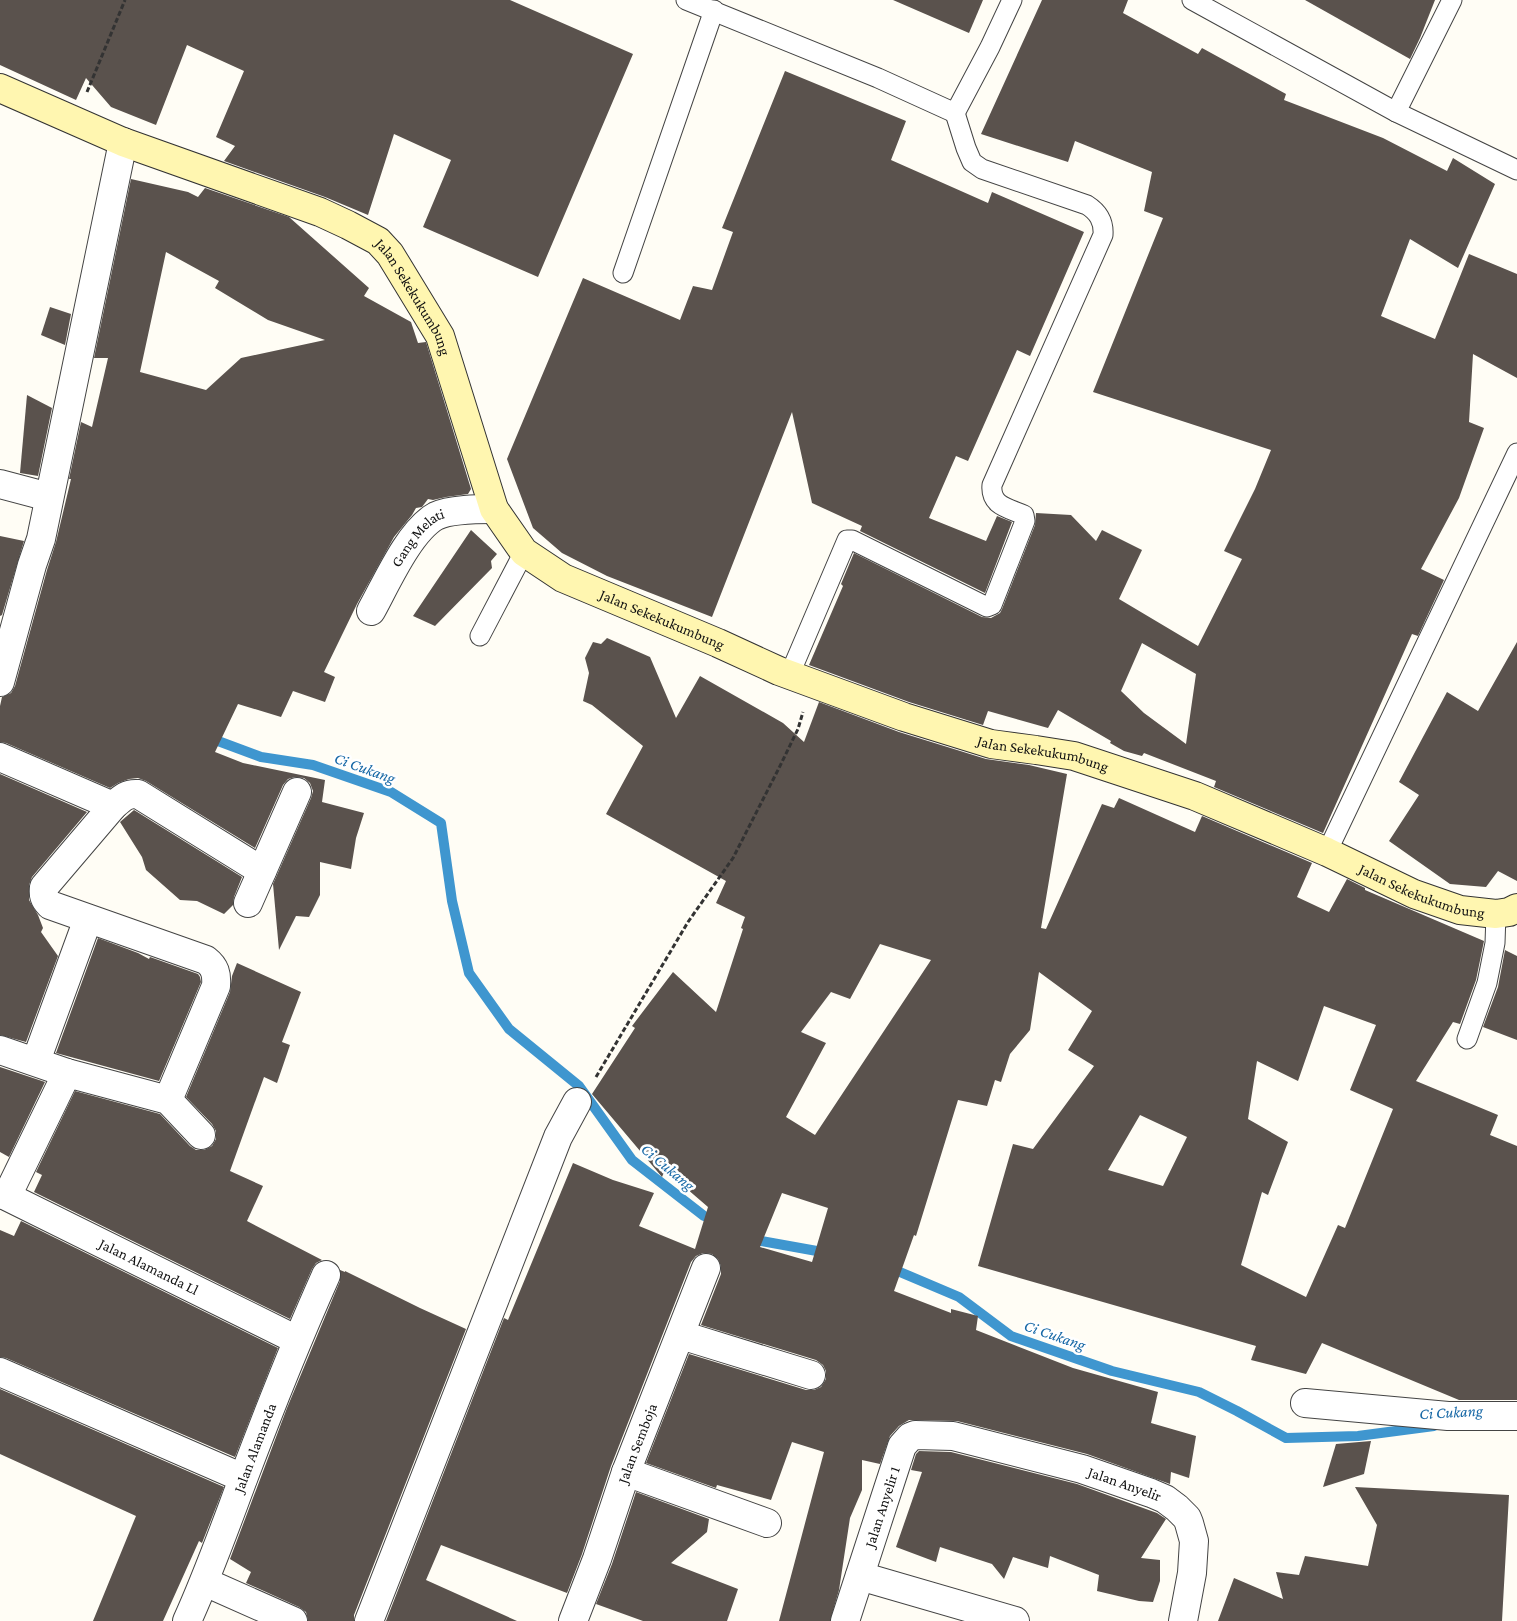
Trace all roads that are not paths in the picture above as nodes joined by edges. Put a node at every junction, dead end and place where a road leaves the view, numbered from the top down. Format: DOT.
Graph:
graph roads {
  1 [pos="686,0"];
  2 [pos="1012,0"];
  3 [pos="1192,0"];
  4 [pos="1452,0"];
  5 [pos="714,10"];
  6 [pos="0,88"];
  7 [pos="1396,112"];
  8 [pos="955,113"];
  9 [pos="123,142"];
  10 [pos="1517,170"];
  11 [pos="623,273"];
  12 [pos="1517,453"];
  13 [pos="0,484"];
  14 [pos="49,497"];
  15 [pos="494,509"];
  16 [pos="524,552"];
  17 [pos="371,611"];
  18 [pos="480,636"];
  19 [pos="800,679"];
  20 [pos="0,682"];
  21 [pos="0,757"];
  22 [pos="297,792"];
  23 [pos="113,806"];
  24 [pos="1326,852"];
  25 [pos="262,871"];
  26 [pos="248,903"];
  27 [pos="1507,911"];
  28 [pos="88,919"];
  29 [pos="1467,1039"];
  30 [pos="0,1050"];
  31 [pos="36,1061"];
  32 [pos="67,1073"];
  33 [pos="585,1092"];
  34 [pos="168,1100"];
  35 [pos="201,1135"];
  36 [pos="4,1195"];
  37 [pos="706,1268"];
  38 [pos="326,1275"];
  39 [pos="681,1335"];
  40 [pos="297,1340"];
  41 [pos="0,1372"];
  42 [pos="812,1375"];
  43 [pos="1304,1403"];
  44 [pos="1517,1416"];
  45 [pos="953,1436"];
  46 [pos="626,1472"];
  47 [pos="243,1478"];
  48 [pos="768,1523"];
  49 [pos="860,1576"];
  50 [pos="205,1582"];
  51 [pos="187,1621"];
  52 [pos="293,1621"];
  53 [pos="369,1621"];
  54 [pos="573,1621"];
  55 [pos="845,1621"];
  56 [pos="1015,1621"];
  57 [pos="1183,1621"];
  1 -- 5 [label="lane"];
  2 -- 8 [label="lane"];
  3 -- 7 [label="lane"];
  4 -- 7 [label="lane"];
  5 -- 8 [label="lane"];
  5 -- 11 [label="lane"];
  6 -- 9 [label="street, Jalan Sekekukumbung"];
  7 -- 10 [label="lane"];
  8 -- 19 [label="lane"];
  9 -- 14 [label="street"];
  9 -- 15 [label="street, Jalan Sekekukumbung"];
  12 -- 24 [label="lane"];
  13 -- 14 [label="street"];
  14 -- 20 [label="street"];
  15 -- 16 [label="street, Jalan Sekekukumbung"];
  15 -- 17 [label="street, Gang Melati"];
  16 -- 18 [label="lane"];
  16 -- 19 [label="street, Jalan Sekekukumbung"];
  19 -- 24 [label="street, Jalan Sekekukumbung"];
  21 -- 23 [label="street"];
  22 -- 25 [label="street"];
  23 -- 25 [label="street"];
  23 -- 28 [label="street"];
  24 -- 27 [label="street, Jalan Sekekukumbung"];
  25 -- 26 [label="street"];
  27 -- 29 [label="lane"];
  28 -- 31 [label="street"];
  28 -- 34 [label="street"];
  30 -- 31 [label="street"];
  31 -- 32 [label="street"];
  32 -- 34 [label="street"];
  32 -- 36 [label="street"];
  33 -- 53 [label="street"];
  34 -- 35 [label="street"];
  36 -- 40 [label="street, Jalan Alamanda Ll"];
  37 -- 39 [label="street, Jalan Semboja"];
  38 -- 40 [label="street, Jalan Alamanda"];
  39 -- 42 [label="street"];
  39 -- 46 [label="street, Jalan Semboja"];
  40 -- 47 [label="street, Jalan Alamanda"];
  41 -- 47 [label="street"];
  43 -- 44 [label="street"];
  45 -- 49 [label="street, Jalan Anyelir 1"];
  45 -- 57 [label="street, Jalan Anyelir"];
  46 -- 48 [label="street"];
  46 -- 54 [label="street, Jalan Semboja"];
  47 -- 50 [label="street, Jalan Alamanda"];
  49 -- 55 [label="street, Jalan Anyelir 1"];
  49 -- 56 [label="street"];
  50 -- 51 [label="street, Jalan Alamanda"];
  50 -- 52 [label="street"];
}
